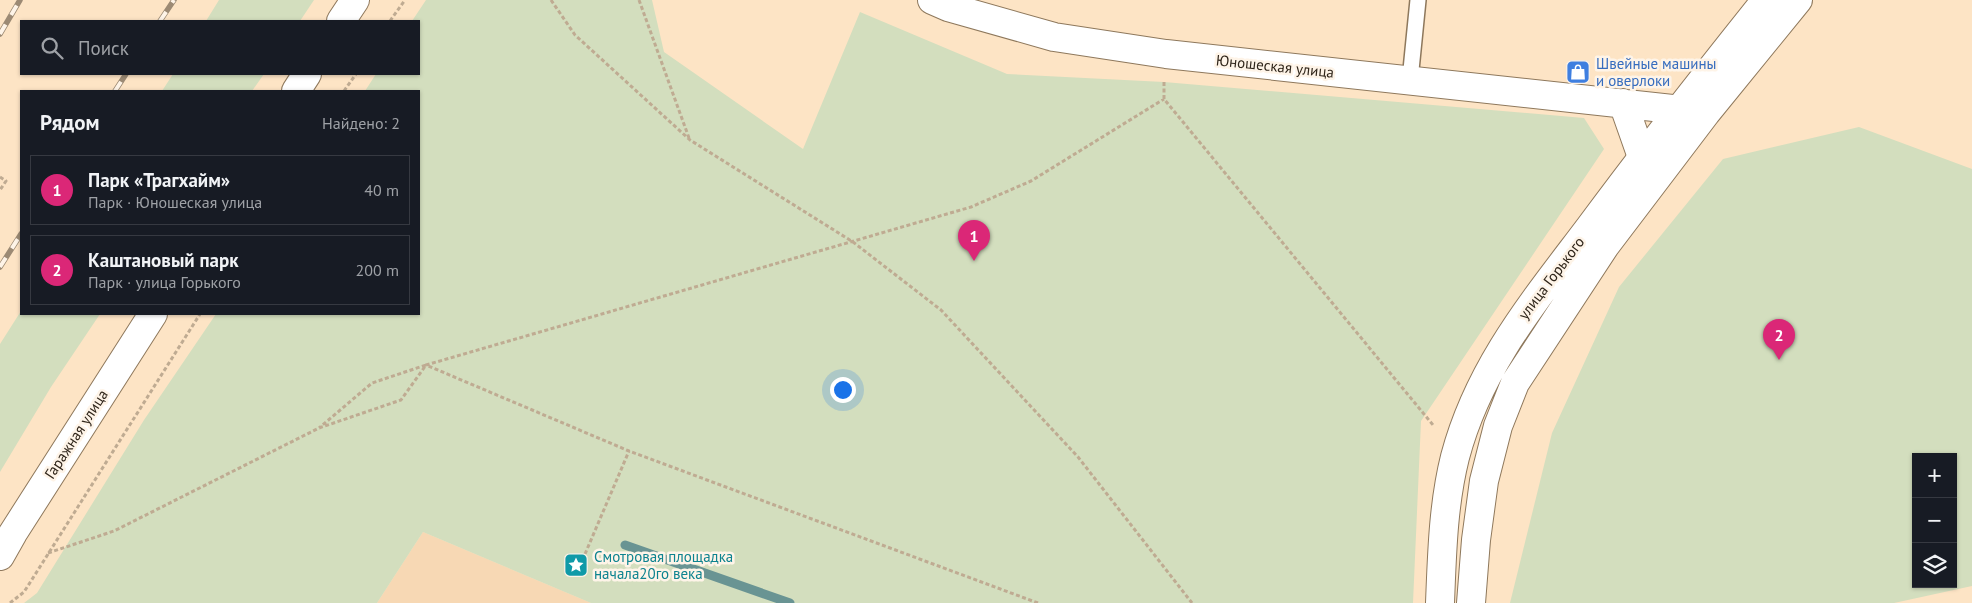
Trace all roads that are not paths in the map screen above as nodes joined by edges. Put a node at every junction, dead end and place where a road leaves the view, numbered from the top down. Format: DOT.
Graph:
graph roads {
  1 [pos="355,0"];
  2 [pos="932,0"];
  3 [pos="1418,0"];
  4 [pos="1766,0"];
  5 [pos="1798,0"];
  6 [pos="342,20"];
  7 [pos="306,75"];
  8 [pos="1410,80"];
  9 [pos="297,90"];
  10 [pos="1623,103"];
  11 [pos="1679,110"];
  12 [pos="1706,113"];
  13 [pos="1642,157"];
  14 [pos="152,315"];
  15 [pos="0,556"];
  16 [pos="1440,603"];
  17 [pos="1471,603"];
  1 -- 6 [label="main road"];
  2 -- 8 [label="main road, Юношеская улица"];
  3 -- 8 [label="lane"];
  4 -- 11 [label="main road, улица Горького"];
  5 -- 12 [label="main road, улица Горького"];
  7 -- 9 [label="main road"];
  8 -- 10 [label="main road, Юношеская улица"];
  10 -- 11 [label="main road, Юношеская улица"];
  10 -- 13 [label="main road"];
  11 -- 12 [label="main road, Юношеская улица"];
  11 -- 13 [label="main road, улица Горького"];
  12 -- 17 [label="main road, улица Горького"];
  13 -- 16 [label="main road, улица Горького"];
  14 -- 15 [label="main road, Гаражная улица"];
}
